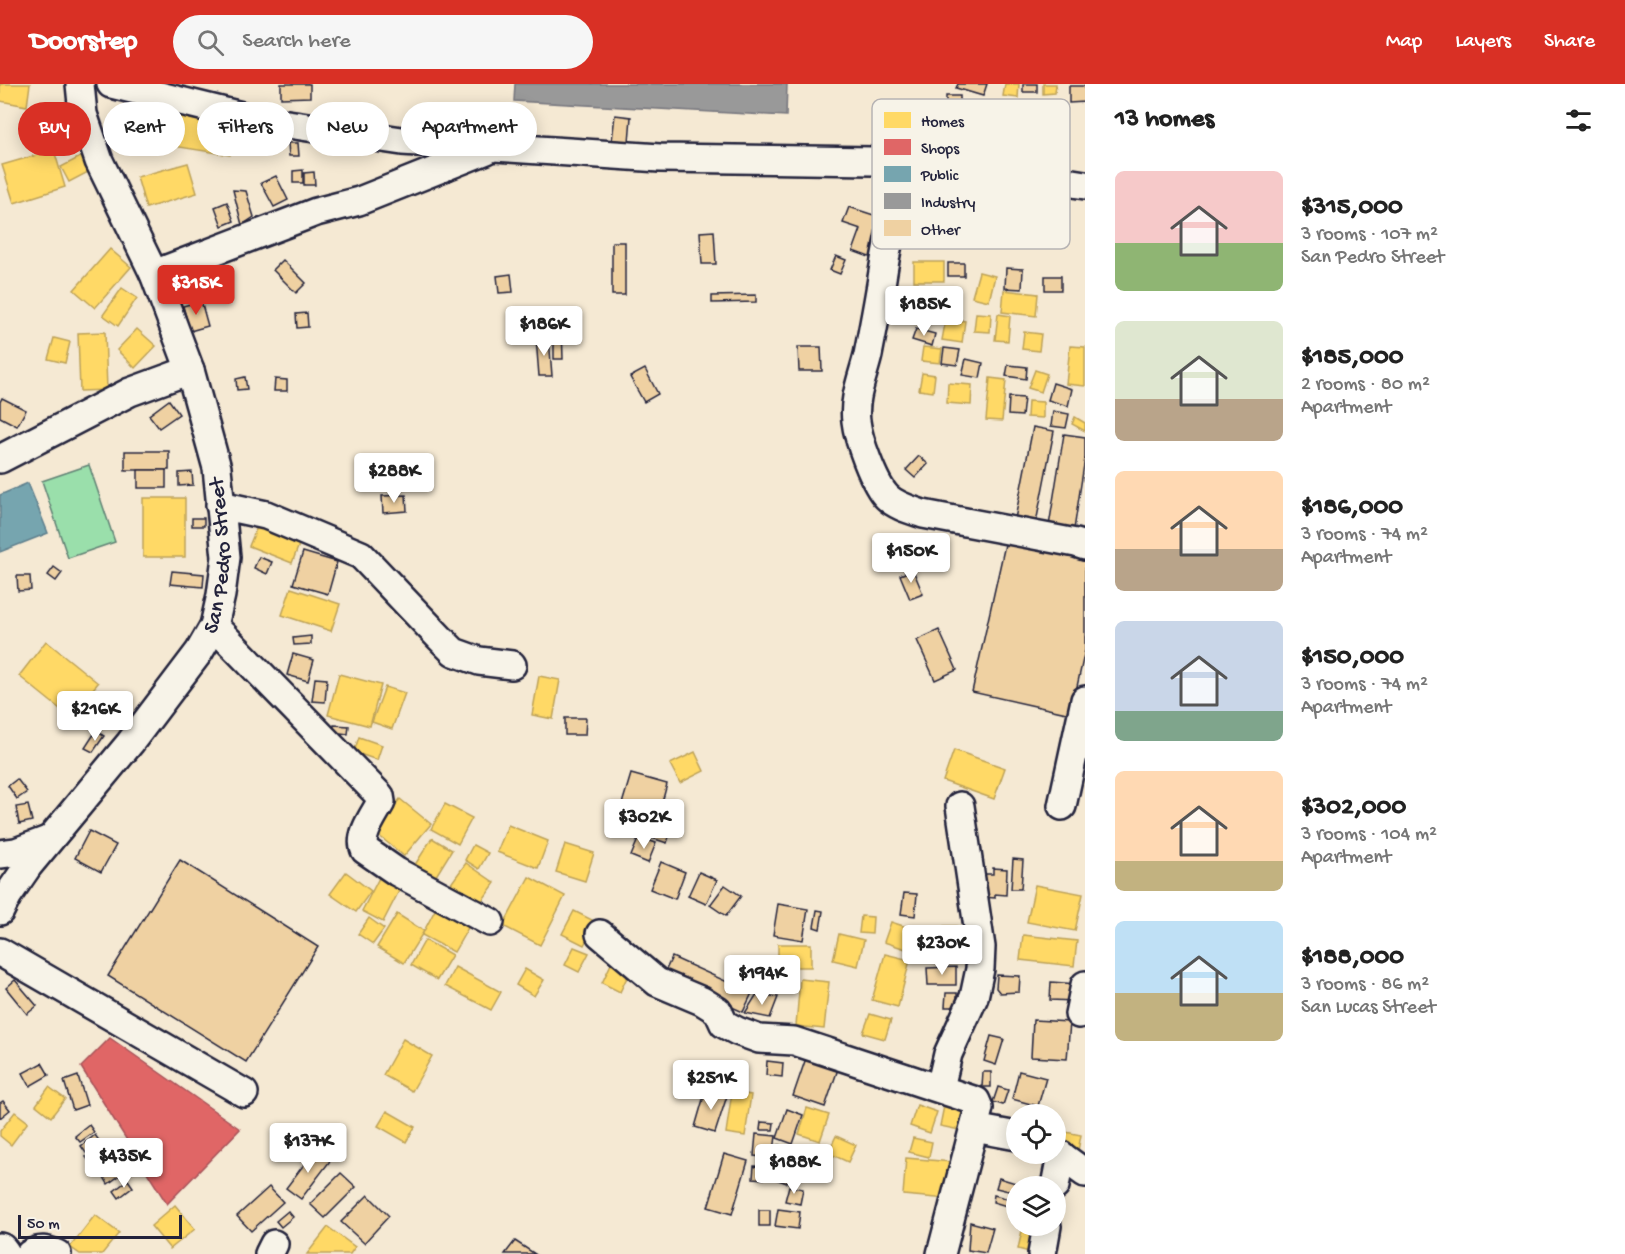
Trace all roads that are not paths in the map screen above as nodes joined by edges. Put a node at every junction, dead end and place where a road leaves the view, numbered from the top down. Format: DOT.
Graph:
graph roads {
  1 [pos="80,84"];
  2 [pos="111,84"];
  3 [pos="401,141"];
  4 [pos="537,150"];
  5 [pos="472,156"];
  6 [pos="872,161"];
  7 [pos="1070,183"];
  8 [pos="1085,185"];
  9 [pos="886,249"];
  10 [pos="154,274"];
  11 [pos="190,370"];
  12 [pos="0,459"];
  13 [pos="219,505"];
  14 [pos="1085,546"];
  15 [pos="214,626"];
  16 [pos="512,664"];
  17 [pos="1085,700"];
  18 [pos="960,806"];
  19 [pos="1062,806"];
  20 [pos="49,840"];
  21 [pos="0,854"];
  22 [pos="0,910"];
  23 [pos="490,922"];
  24 [pos="600,934"];
  25 [pos="0,952"];
  26 [pos="1085,985"];
  27 [pos="1079,1014"];
  28 [pos="940,1088"];
  29 [pos="244,1093"];
  30 [pos="974,1128"];
  31 [pos="1006,1134"];
  32 [pos="1066,1159"];
  33 [pos="1085,1173"];
  34 [pos="1045,1236"];
  35 [pos="0,1250"];
  36 [pos="3,1254"];
  37 [pos="30,1254"];
  38 [pos="57,1254"];
  39 [pos="941,1254"];
  40 [pos="1042,1254"];
  1 -- 10 [label="street, San Pedro Street"];
  2 -- 3 [label="street"];
  4 -- 6 [label="street"];
  5 -- 10 [label="street"];
  7 -- 8 [label="street"];
  9 -- 14 [label="street"];
  10 -- 11 [label="street, San Pedro Street"];
  11 -- 12 [label="street"];
  11 -- 13 [label="street, San Pedro Street"];
  13 -- 15 [label="street, San Pedro Street"];
  13 -- 16 [label="street"];
  15 -- 20 [label="street, San Pedro Street"];
  15 -- 23 [label="street"];
  17 -- 19 [label="street"];
  18 -- 28 [label="street"];
  20 -- 21 [label="street"];
  20 -- 22 [label="street, San Pedro Street"];
  24 -- 28 [label="street"];
  25 -- 29 [label="street"];
  26 -- 27 [label="street"];
  28 -- 30 [label="street"];
  30 -- 31 [label="street"];
  30 -- 39 [label="street"];
  32 -- 33 [label="street"];
  34 -- 40 [label="street"];
  35 -- 36 [label="main road"];
  37 -- 38 [label="street"];
}
